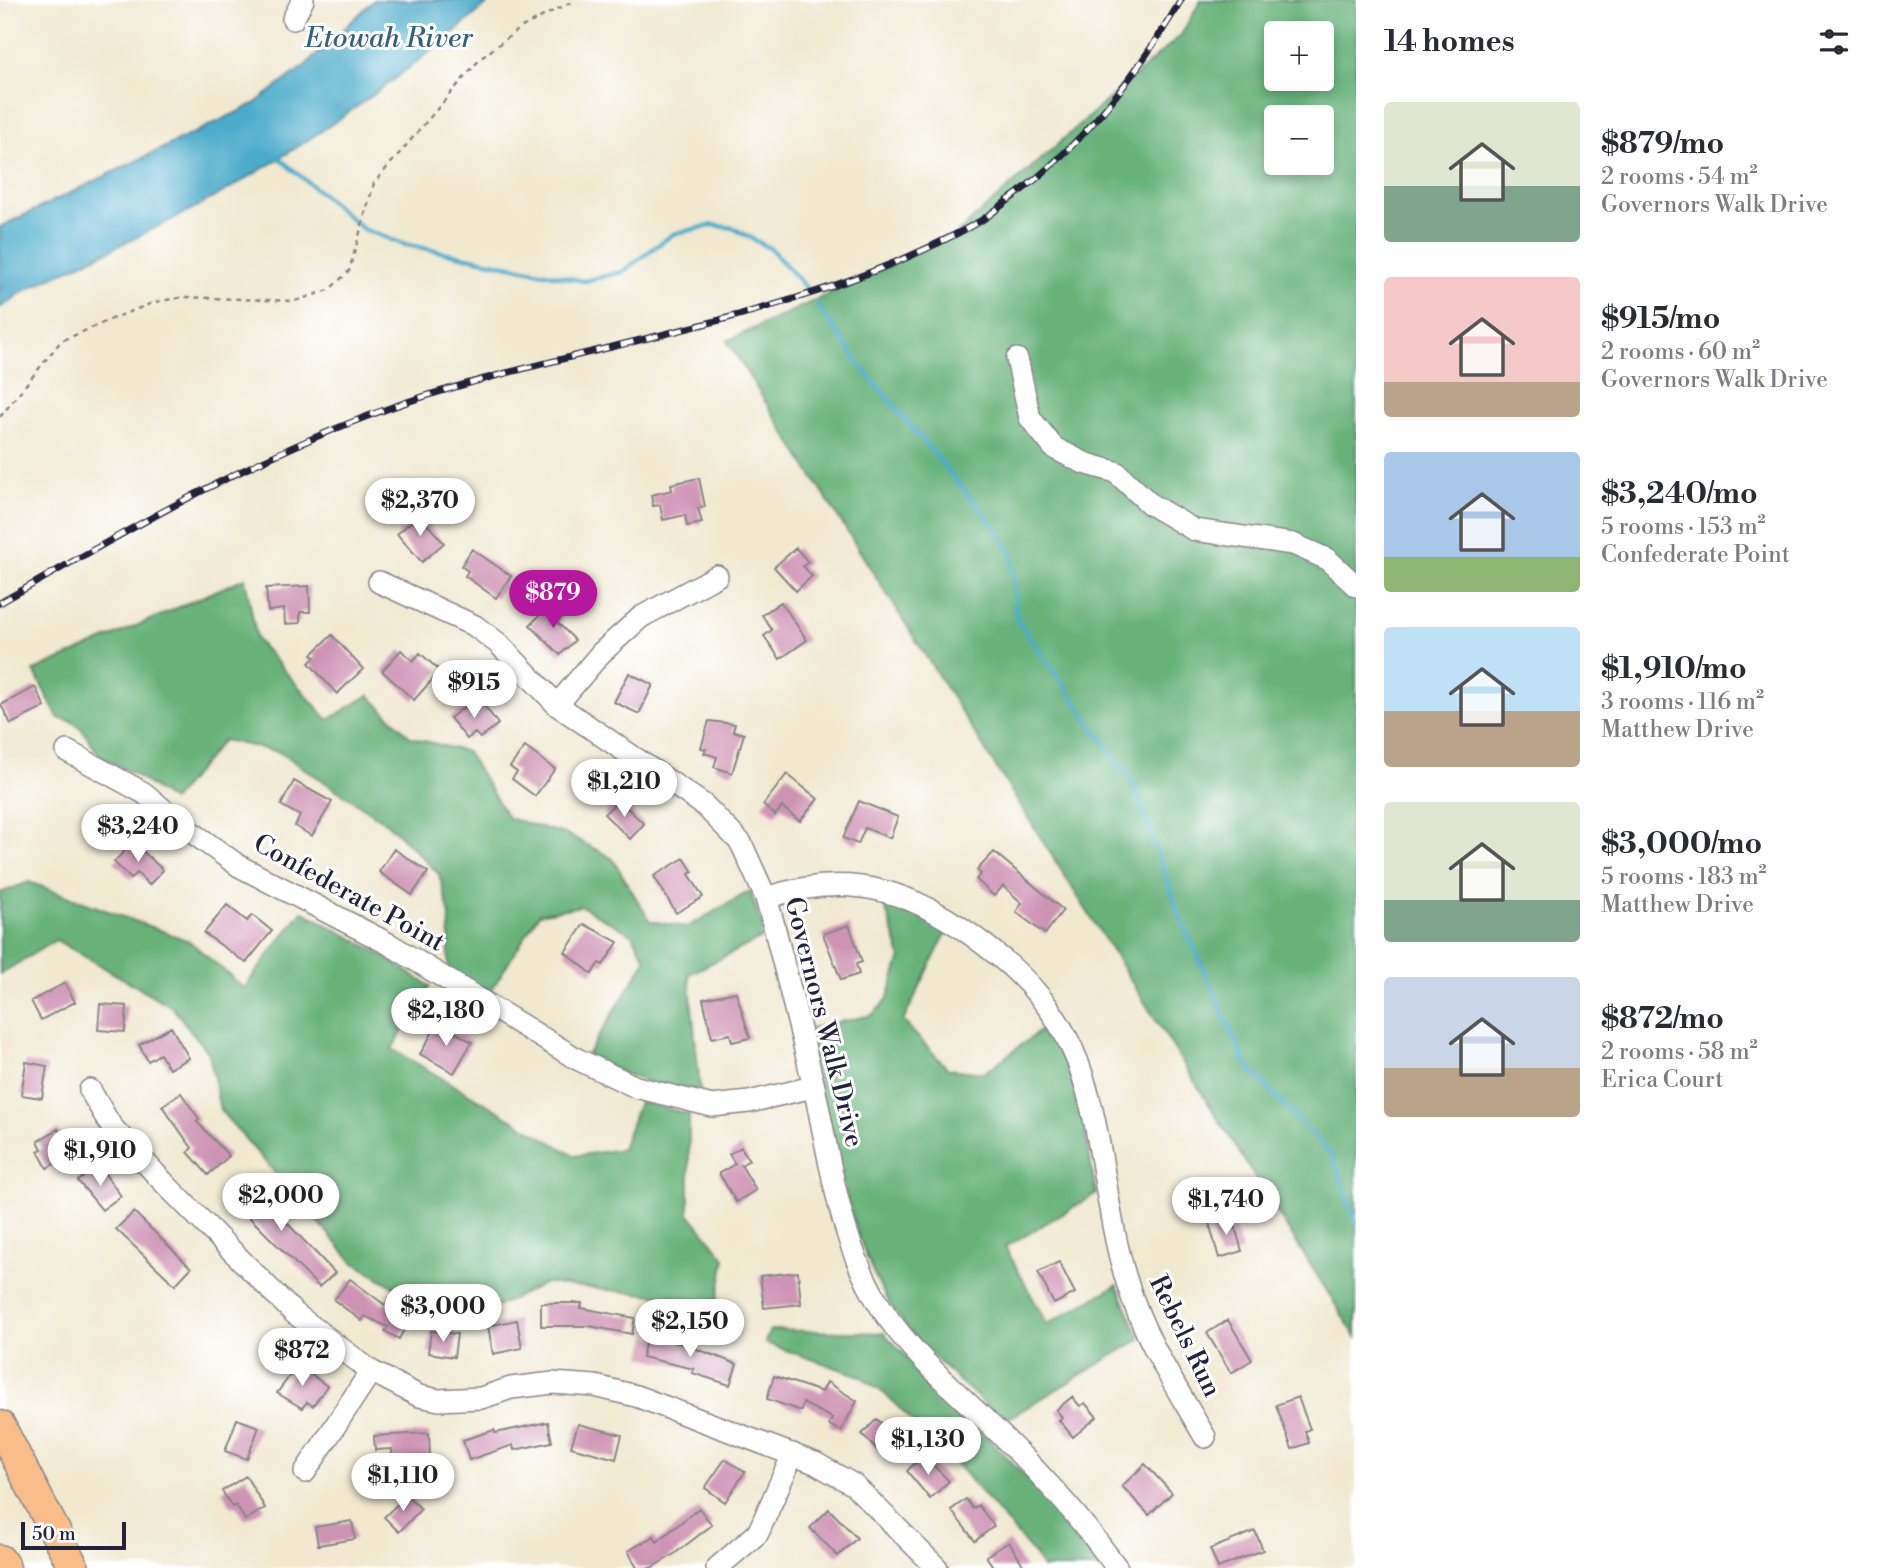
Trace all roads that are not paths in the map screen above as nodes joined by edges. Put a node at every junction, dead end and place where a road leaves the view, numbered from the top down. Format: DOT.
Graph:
graph roads {
  1 [pos="1017,359"];
  2 [pos="717,576"];
  3 [pos="379,582"];
  4 [pos="1356,586"];
  5 [pos="557,705"];
  6 [pos="67,751"];
  7 [pos="766,898"];
  8 [pos="813,1087"];
  9 [pos="90,1090"];
  10 [pos="371,1371"];
  11 [pos="0,1426"];
  12 [pos="1205,1437"];
  13 [pos="793,1454"];
  14 [pos="305,1472"];
  15 [pos="0,1560"];
  16 [pos="5,1568"];
  17 [pos="74,1568"];
  18 [pos="717,1568"];
  19 [pos="937,1568"];
  20 [pos="1117,1568"];
  1 -- 4 [label="street"];
  2 -- 5 [label="street"];
  3 -- 5 [label="street, Governors Walk Drive"];
  5 -- 7 [label="street, Governors Walk Drive"];
  6 -- 8 [label="street, Confederate Point"];
  7 -- 8 [label="street, Governors Walk Drive"];
  7 -- 12 [label="street, Rebels Run"];
  8 -- 20 [label="street, Governors Walk Drive"];
  9 -- 10 [label="street"];
  10 -- 13 [label="street"];
  10 -- 14 [label="street"];
  11 -- 17 [label="highway"];
  13 -- 18 [label="street"];
  13 -- 19 [label="street"];
  15 -- 16 [label="highway"];
}
